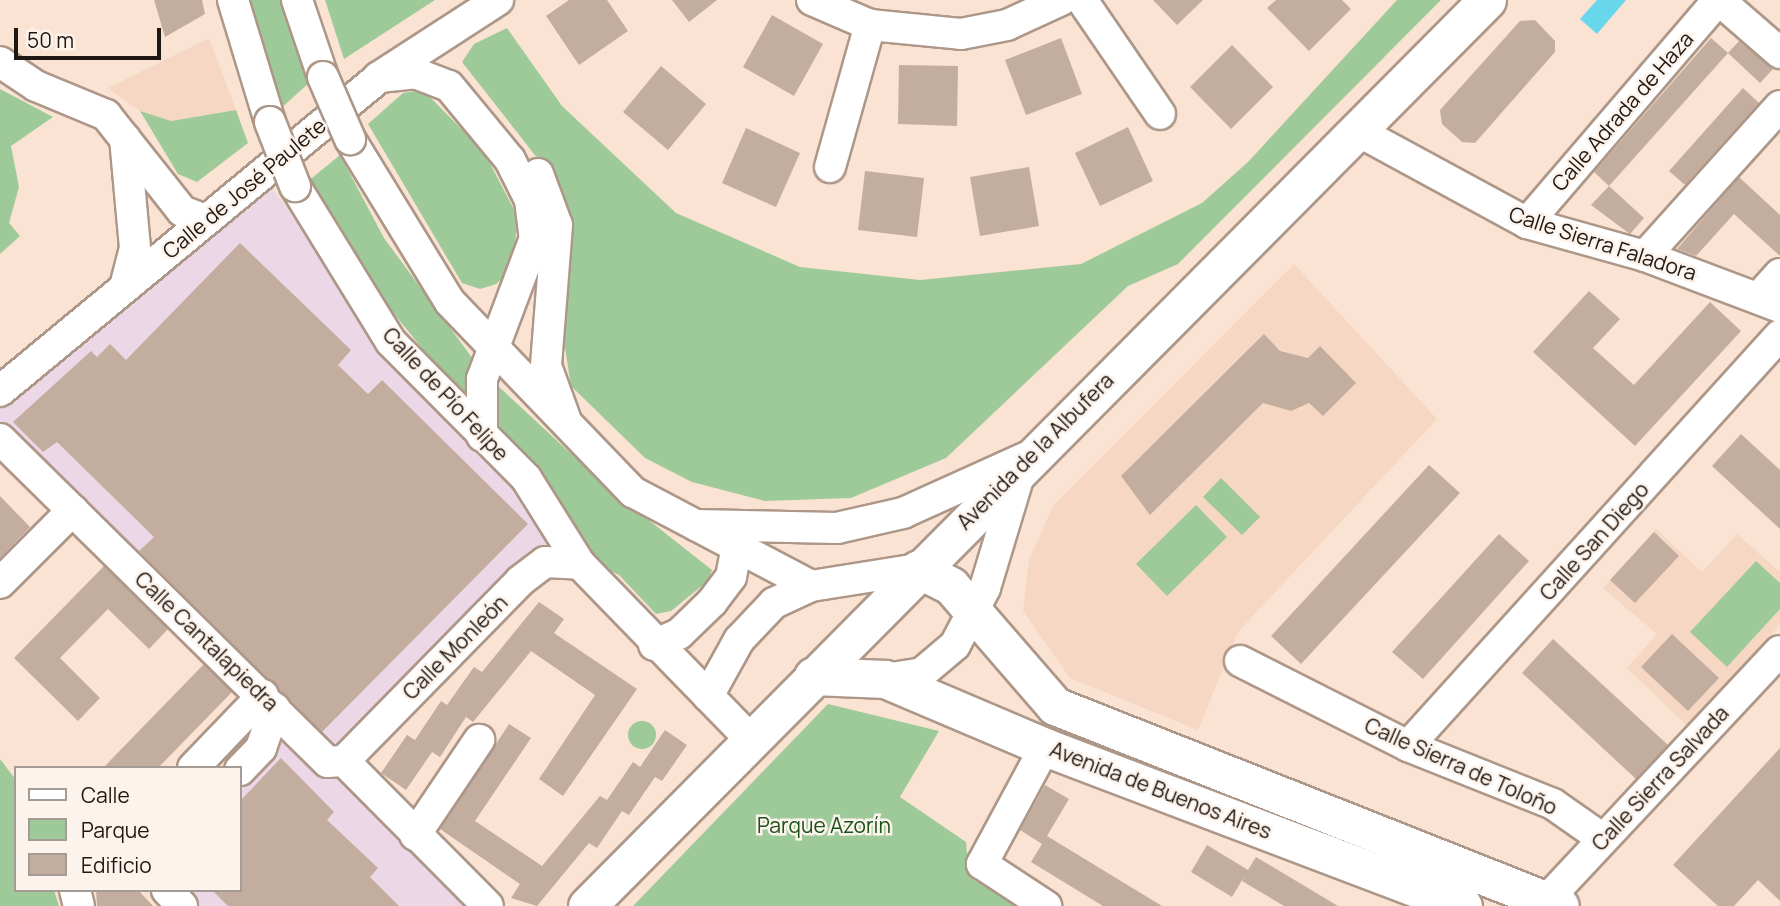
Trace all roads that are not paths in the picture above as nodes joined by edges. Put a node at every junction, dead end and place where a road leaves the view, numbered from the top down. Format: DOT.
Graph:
graph roads {
  1 [pos="233,0"];
  2 [pos="297,0"];
  3 [pos="498,0"];
  4 [pos="812,0"];
  5 [pos="1062,0"];
  6 [pos="1082,0"];
  7 [pos="1487,0"];
  8 [pos="1718,0"];
  9 [pos="870,25"];
  10 [pos="427,42"];
  11 [pos="1780,53"];
  12 [pos="0,62"];
  13 [pos="379,77"];
  14 [pos="1780,106"];
  15 [pos="1160,114"];
  16 [pos="1356,130"];
  17 [pos="125,137"];
  18 [pos="830,167"];
  19 [pos="205,220"];
  20 [pos="1527,223"];
  21 [pos="1645,256"];
  22 [pos="1780,274"];
  23 [pos="524,279"];
  24 [pos="125,287"];
  25 [pos="444,293"];
  26 [pos="1770,302"];
  27 [pos="1780,335"];
  28 [pos="491,350"];
  29 [pos="0,391"];
  30 [pos="572,434"];
  31 [pos="482,436"];
  32 [pos="0,439"];
  33 [pos="1025,458"];
  34 [pos="73,510"];
  35 [pos="687,524"];
  36 [pos="736,552"];
  37 [pos="580,564"];
  38 [pos="918,569"];
  39 [pos="0,583"];
  40 [pos="811,586"];
  41 [pos="972,611"];
  42 [pos="654,645"];
  43 [pos="1779,653"];
  44 [pos="1240,661"];
  45 [pos="813,676"];
  46 [pos="885,679"];
  47 [pos="708,696"];
  48 [pos="269,702"];
  49 [pos="750,739"];
  50 [pos="479,740"];
  51 [pos="309,743"];
  52 [pos="1408,746"];
  53 [pos="1045,747"];
  54 [pos="261,748"];
  55 [pos="344,761"];
  56 [pos="195,766"];
  57 [pos="242,768"];
  58 [pos="415,835"];
  59 [pos="1603,839"];
  60 [pos="1453,860"];
  61 [pos="169,892"];
  62 [pos="1445,902"];
  63 [pos="1549,903"];
  64 [pos="182,906"];
  65 [pos="488,906"];
  66 [pos="587,906"];
  67 [pos="1046,906"];
  1 -- 31 [label="street, Calle de Pío Felipe, bridge"];
  2 -- 25 [label="street, bridge"];
  3 -- 10 [label="street, Calle de José Paulete"];
  4 -- 9 [label="street"];
  5 -- 9 [label="street"];
  6 -- 15 [label="street"];
  7 -- 16 [label="main road, Avenida de la Albufera"];
  8 -- 11 [label="street"];
  8 -- 20 [label="street, Calle Adrada de Haza"];
  9 -- 18 [label="street"];
  10 -- 13 [label="street, Calle de José Paulete"];
  10 -- 30 [label="street"];
  12 -- 17 [label="street"];
  13 -- 19 [label="street, Calle de José Paulete"];
  13 -- 23 [label="street"];
  14 -- 21 [label="street"];
  16 -- 20 [label="street, Calle Sierra Faladora"];
  16 -- 33 [label="main road, Avenida de la Albufera"];
  17 -- 19 [label="street"];
  17 -- 24 [label="street"];
  19 -- 24 [label="street, Calle de José Paulete"];
  20 -- 21 [label="street, Calle Sierra Faladora"];
  21 -- 26 [label="street, Calle Sierra Faladora"];
  22 -- 26 [label="street"];
  23 -- 25 [label="street"];
  23 -- 28 [label="street"];
  24 -- 29 [label="street, Calle de José Paulete"];
  25 -- 28 [label="street"];
  27 -- 52 [label="street, Calle San Diego"];
  28 -- 30 [label="street"];
  28 -- 31 [label="street"];
  30 -- 35 [label="street"];
  31 -- 37 [label="street, Calle de Pío Felipe"];
  32 -- 34 [label="street, Calle Cantalapiedra"];
  33 -- 35 [label="street"];
  33 -- 38 [label="main road, Avenida de la Albufera"];
  33 -- 41 [label="street, Avenida de Buenos Aires"];
  34 -- 39 [label="street"];
  34 -- 48 [label="street, Calle Cantalapiedra"];
  35 -- 36 [label="street"];
  36 -- 40 [label="street"];
  36 -- 42 [label="street"];
  37 -- 42 [label="street, Calle de Pío Felipe"];
  37 -- 55 [label="street, Calle Monleón"];
  38 -- 40 [label="street"];
  38 -- 41 [label="main road, Avenida de Buenos Aires"];
  38 -- 45 [label="main road, Avenida de la Albufera"];
  40 -- 47 [label="street"];
  41 -- 46 [label="street, Avenida de Buenos Aires"];
  41 -- 60 [label="main road, Avenida de Buenos Aires"];
  42 -- 47 [label="street, Calle de Pío Felipe"];
  43 -- 59 [label="street, Calle Sierra Salvada"];
  44 -- 52 [label="street, Calle Sierra de Toloño"];
  45 -- 46 [label="main road, Avenida de Buenos Aires"];
  45 -- 49 [label="main road, Avenida de la Albufera"];
  46 -- 53 [label="main road, Avenida de Buenos Aires"];
  47 -- 49 [label="street, Calle de Pío Felipe"];
  48 -- 51 [label="street, Calle Cantalapiedra"];
  48 -- 54 [label="street"];
  48 -- 56 [label="street"];
  49 -- 66 [label="main road, Avenida de la Albufera"];
  50 -- 58 [label="street"];
  51 -- 54 [label="street"];
  51 -- 55 [label="street, Calle Cantalapiedra"];
  52 -- 59 [label="street, Calle Sierra de Toloño"];
  53 -- 62 [label="main road, Avenida de Buenos Aires"];
  53 -- 67 [label="street"];
  54 -- 57 [label="street"];
  55 -- 58 [label="street, Calle Cantalapiedra"];
  58 -- 65 [label="street, Calle Cantalapiedra"];
  59 -- 63 [label="street, Calle Sierra Salvada"];
  60 -- 62 [label="street, Avenida de Buenos Aires"];
  60 -- 63 [label="main road, Avenida de Buenos Aires"];
  61 -- 64 [label="street"];
}
